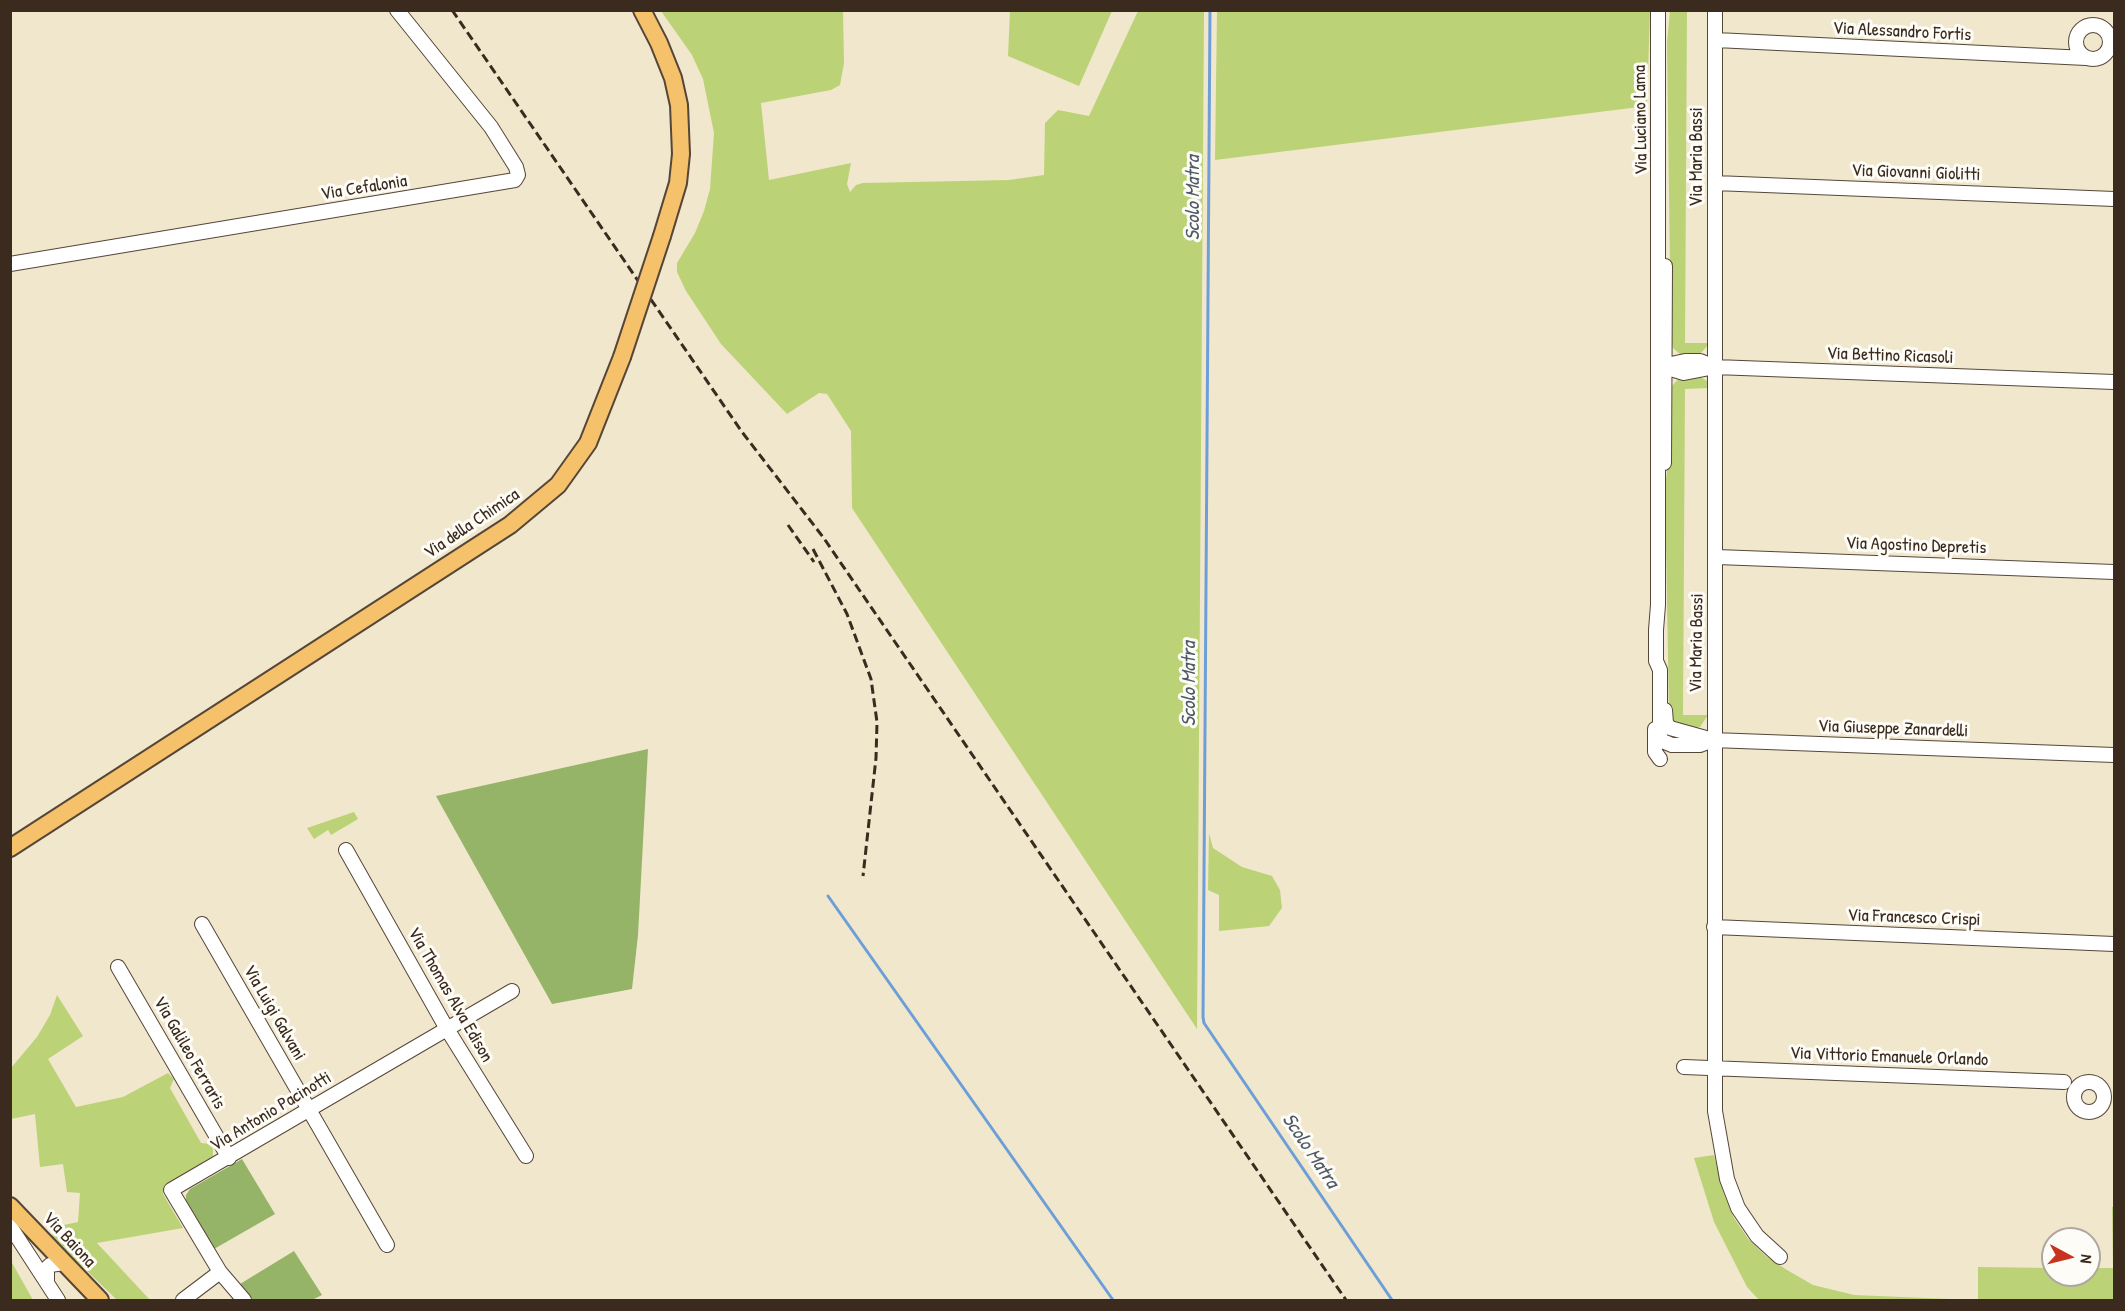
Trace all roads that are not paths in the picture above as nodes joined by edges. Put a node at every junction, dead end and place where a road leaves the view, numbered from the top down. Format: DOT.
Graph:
graph roads {
  1 [pos="397,10"];
  2 [pos="642,10"];
  3 [pos="1658,10"];
  4 [pos="1715,10"];
  5 [pos="1716,40"];
  6 [pos="2086,58"];
  7 [pos="1715,183"];
  8 [pos="2115,199"];
  9 [pos="1660,228"];
  10 [pos="10,264"];
  11 [pos="1657,291"];
  12 [pos="1666,348"];
  13 [pos="1684,367"];
  14 [pos="1714,367"];
  15 [pos="1666,369"];
  16 [pos="2115,382"];
  17 [pos="1666,386"];
  18 [pos="1656,445"];
  19 [pos="1658,507"];
  20 [pos="1717,557"];
  21 [pos="2115,572"];
  22 [pos="1658,605"];
  23 [pos="1713,740"];
  24 [pos="1672,745"];
  25 [pos="2113,755"];
  26 [pos="10,848"];
  27 [pos="346,850"];
  28 [pos="202,924"];
  29 [pos="1714,927"];
  30 [pos="2113,944"];
  31 [pos="118,967"];
  32 [pos="512,991"];
  33 [pos="447,1029"];
  34 [pos="1684,1067"];
  35 [pos="1713,1068"];
  36 [pos="2070,1086"];
  37 [pos="309,1109"];
  38 [pos="526,1156"];
  39 [pos="229,1158"];
  40 [pos="10,1206"];
  41 [pos="10,1226"];
  42 [pos="387,1245"];
  43 [pos="49,1248"];
  44 [pos="1780,1257"];
  45 [pos="64,1263"];
  46 [pos="220,1272"];
  47 [pos="47,1282"];
  48 [pos="58,1300"];
  49 [pos="100,1300"];
  50 [pos="183,1300"];
  51 [pos="244,1300"];
  1 -- 10 [label="street, Via Cefalonia"];
  2 -- 26 [label="main road, Via della Chimica, bridge"];
  3 -- 9 [label="street, Via Luciano Lama"];
  4 -- 5 [label="street, Via Maria Bassi"];
  5 -- 6 [label="street, Via Alessandro Fortis"];
  5 -- 7 [label="street, Via Maria Bassi"];
  7 -- 8 [label="street, Via Giovanni Giolitti"];
  7 -- 14 [label="street, Via Maria Bassi"];
  9 -- 11 [label="street, Via Luciano Lama"];
  9 -- 12 [label="street, Via Luciano Lama"];
  11 -- 15 [label="street, Via Luciano Lama"];
  11 -- 18 [label="street, Via Luciano Lama"];
  12 -- 13 [label="street"];
  12 -- 15 [label="street, Via Luciano Lama"];
  13 -- 14 [label="street, Via Bettino Ricasoli"];
  13 -- 15 [label="street"];
  13 -- 17 [label="street"];
  14 -- 16 [label="street, Via Bettino Ricasoli"];
  14 -- 20 [label="street, Via Maria Bassi"];
  15 -- 17 [label="street, Via Luciano Lama"];
  15 -- 18 [label="street, Via Luciano Lama"];
  17 -- 19 [label="street, Via Luciano Lama"];
  18 -- 19 [label="street, Via Luciano Lama"];
  19 -- 22 [label="street, Via Luciano Lama"];
  20 -- 21 [label="street, Via Agostino Depretis"];
  20 -- 23 [label="street, Via Maria Bassi"];
  22 -- 23 [label="street, Via Luciano Lama"];
  22 -- 24 [label="street, Via Luciano Lama"];
  23 -- 24 [label="street, Via Giuseppe Zanardelli"];
  23 -- 25 [label="street, Via Giuseppe Zanardelli"];
  23 -- 29 [label="street, Via Maria Bassi"];
  27 -- 33 [label="street, Via Thomas Alva Edison"];
  28 -- 37 [label="street, Via Luigi Galvani"];
  29 -- 30 [label="street, Via Francesco Crispi"];
  29 -- 35 [label="street, Via Maria Bassi"];
  31 -- 39 [label="street, Via Galileo Ferraris"];
  32 -- 33 [label="street, Via Antonio Pacinotti"];
  33 -- 37 [label="street, Via Antonio Pacinotti"];
  33 -- 38 [label="street, Via Thomas Alva Edison"];
  34 -- 35 [label="street, Via Vittorio Emanuele Orlando"];
  35 -- 36 [label="street, Via Vittorio Emanuele Orlando"];
  35 -- 44 [label="street, Via Maria Bassi"];
  36 -- 36 [label="street, Via Vittorio Emanuele Orlando"];
  37 -- 39 [label="street, Via Antonio Pacinotti"];
  37 -- 42 [label="street, Via Luigi Galvani"];
  39 -- 46 [label="street, Via Antonio Pacinotti"];
  40 -- 43 [label="main road, Via Baiona"];
  41 -- 47 [label="street"];
  43 -- 45 [label="main road, Via Baiona"];
  43 -- 47 [label="street"];
  45 -- 47 [label="street"];
  45 -- 49 [label="main road, Via Baiona"];
  46 -- 50 [label="street"];
  46 -- 51 [label="street"];
  47 -- 48 [label="street"];
}
